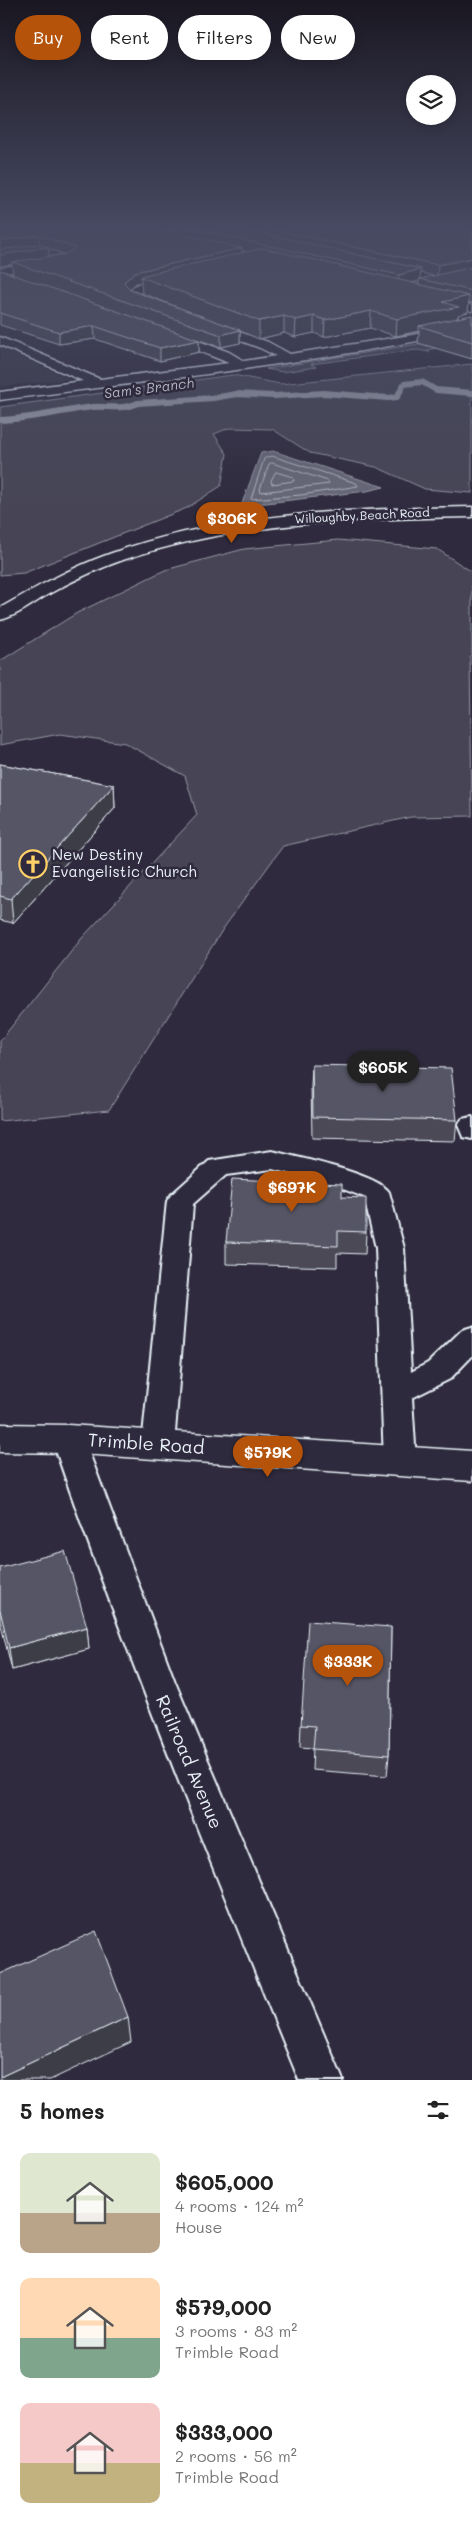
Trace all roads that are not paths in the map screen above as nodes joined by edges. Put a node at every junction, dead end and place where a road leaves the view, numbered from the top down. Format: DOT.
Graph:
graph roads {
  1 [pos="204,324"];
  2 [pos="472,326"];
  3 [pos="149,328"];
  4 [pos="0,341"];
  5 [pos="290,358"];
  6 [pos="242,365"];
  7 [pos="99,383"];
  8 [pos="0,396"];
  9 [pos="472,512"];
  10 [pos="0,616"];
  11 [pos="472,1338"];
  12 [pos="396,1393"];
  13 [pos="0,1438"];
  14 [pos="68,1439"];
  15 [pos="158,1445"];
  16 [pos="400,1461"];
  17 [pos="472,1466"];
  18 [pos="321,2080"];
  1 -- 5 [label="street"];
  2 -- 5 [label="street"];
  3 -- 6 [label="street"];
  4 -- 7 [label="street"];
  5 -- 6 [label="street"];
  6 -- 7 [label="street"];
  7 -- 8 [label="street"];
  9 -- 10 [label="street, Willoughby Beach Road"];
  11 -- 12 [label="lane"];
  12 -- 15 [label="lane"];
  12 -- 16 [label="lane"];
  13 -- 14 [label="street, Trimble Road"];
  14 -- 15 [label="street, Trimble Road"];
  14 -- 18 [label="lane, Railroad Avenue"];
  15 -- 16 [label="street, Trimble Road"];
  16 -- 17 [label="street, Trimble Road"];
}
